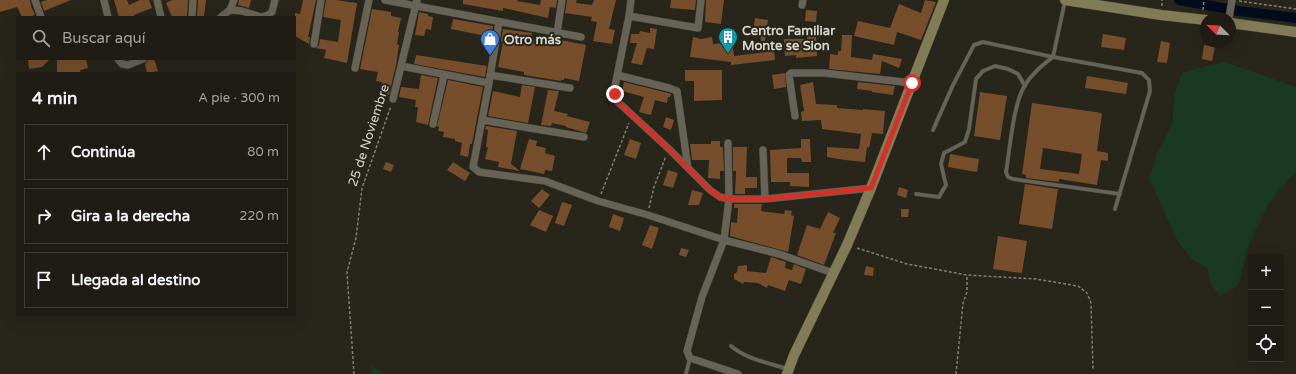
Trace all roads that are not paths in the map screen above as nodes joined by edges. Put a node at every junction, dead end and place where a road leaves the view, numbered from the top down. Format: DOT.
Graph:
graph roads {
  1 [pos="35,0"];
  2 [pos="104,0"];
  3 [pos="157,0"];
  4 [pos="193,0"];
  5 [pos="234,0"];
  6 [pos="275,0"];
  7 [pos="321,0"];
  8 [pos="369,0"];
  9 [pos="385,0"];
  10 [pos="562,0"];
  11 [pos="631,0"];
  12 [pos="701,0"];
  13 [pos="944,0"];
  14 [pos="1065,0"];
  15 [pos="1233,1"];
  16 [pos="416,3"];
  17 [pos="230,10"];
  18 [pos="1230,12"];
  19 [pos="1200,15"];
  20 [pos="41,16"];
  21 [pos="108,16"];
  22 [pos="161,16"];
  23 [pos="192,16"];
  24 [pos="222,16"];
  25 [pos="258,16"];
  26 [pos="264,16"];
  27 [pos="630,16"];
  28 [pos="499,22"];
  29 [pos="1236,24"];
  30 [pos="1296,32"];
  31 [pos="557,33"];
  32 [pos="581,37"];
  33 [pos="314,44"];
  34 [pos="1053,57"];
  35 [pos="119,60"];
  36 [pos="140,60"];
  37 [pos="401,66"];
  38 [pos="355,68"];
  39 [pos="444,75"];
  40 [pos="490,75"];
  41 [pos="618,75"];
  42 [pos="489,83"];
  43 [pos="912,83"];
  44 [pos="1024,86"];
  45 [pos="570,88"];
  46 [pos="393,99"];
  47 [pos="795,116"];
  48 [pos="482,120"];
  49 [pos="433,124"];
  50 [pos="933,130"];
  51 [pos="584,137"];
  52 [pos="728,143"];
  53 [pos="763,150"];
  54 [pos="688,168"];
  55 [pos="871,188"];
  56 [pos="916,194"];
  57 [pos="1120,194"];
  58 [pos="730,199"];
  59 [pos="765,199"];
  60 [pos="1115,209"];
  61 [pos="724,240"];
  62 [pos="833,273"];
  63 [pos="732,346"];
  64 [pos="690,358"];
  65 [pos="788,372"];
  66 [pos="686,374"];
  67 [pos="738,374"];
  1 -- 20 [label="street"];
  2 -- 21 [label="street"];
  3 -- 22 [label="street"];
  4 -- 23 [label="street"];
  5 -- 17 [label="street"];
  6 -- 26 [label="street"];
  7 -- 33 [label="street"];
  8 -- 38 [label="street"];
  9 -- 16 [label="street"];
  10 -- 31 [label="street"];
  11 -- 27 [label="street"];
  12 -- 27 [label="street"];
  13 -- 43 [label="street"];
  14 -- 19 [label="street"];
  14 -- 34 [label="lane"];
  15 -- 18 [label="street"];
  16 -- 28 [label="street"];
  16 -- 37 [label="street, 25 de Noviembre"];
  17 -- 24 [label="street"];
  17 -- 25 [label="street"];
  27 -- 41 [label="street"];
  28 -- 31 [label="street"];
  28 -- 40 [label="street"];
  29 -- 30 [label="street"];
  31 -- 32 [label="street"];
  34 -- 44 [label="lane"];
  34 -- 50 [label="lane"];
  34 -- 57 [label="lane"];
  35 -- 36 [label="street"];
  37 -- 39 [label="street"];
  37 -- 46 [label="street, 25 de Noviembre"];
  39 -- 42 [label="street"];
  39 -- 49 [label="street"];
  40 -- 42 [label="street"];
  40 -- 45 [label="street"];
  41 -- 54 [label="street"];
  41 -- 54 [label="street"];
  42 -- 48 [label="street"];
  43 -- 47 [label="street"];
  43 -- 55 [label="street"];
  44 -- 56 [label="lane"];
  44 -- 57 [label="lane"];
  48 -- 51 [label="street"];
  48 -- 61 [label="street"];
  52 -- 58 [label="street"];
  53 -- 59 [label="street"];
  54 -- 58 [label="street"];
  55 -- 59 [label="street"];
  55 -- 62 [label="street"];
  57 -- 60 [label="lane"];
  58 -- 59 [label="street"];
  58 -- 61 [label="street"];
  61 -- 62 [label="street"];
  61 -- 64 [label="street"];
  62 -- 65 [label="street"];
  63 -- 65 [label="lane"];
  64 -- 66 [label="lane"];
  64 -- 67 [label="street"];
}
